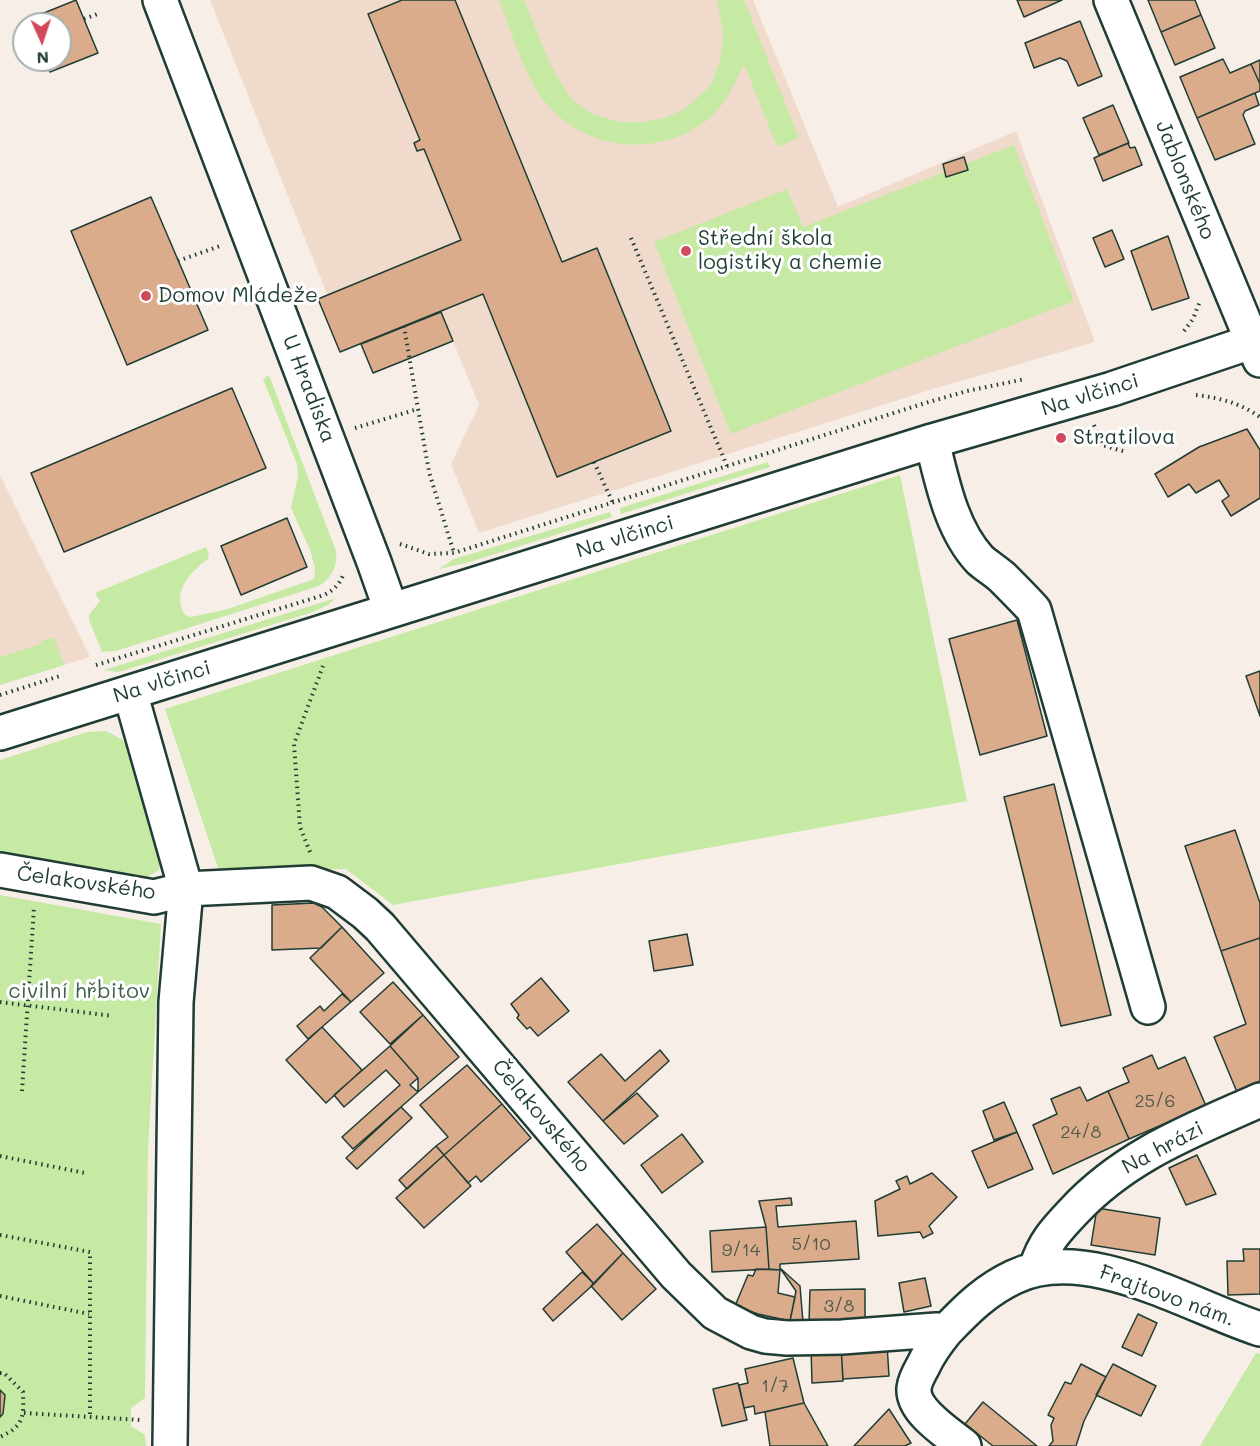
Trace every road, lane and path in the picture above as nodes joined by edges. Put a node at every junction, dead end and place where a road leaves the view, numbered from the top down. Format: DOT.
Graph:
graph roads {
  1 [pos="160,0"];
  2 [pos="1111,0"];
  3 [pos="100,13"];
  4 [pos="84,19"];
  5 [pos="631,238"];
  6 [pos="216,248"];
  7 [pos="178,261"];
  8 [pos="1201,298"];
  9 [pos="404,327"];
  10 [pos="1179,334"];
  11 [pos="1257,347"];
  12 [pos="1033,377"];
  13 [pos="1186,397"];
  14 [pos="418,409"];
  15 [pos="1260,417"];
  16 [pos="1102,422"];
  17 [pos="348,430"];
  18 [pos="932,441"];
  19 [pos="1126,452"];
  20 [pos="594,462"];
  21 [pos="728,466"];
  22 [pos="613,503"];
  23 [pos="395,538"];
  24 [pos="454,553"];
  25 [pos="345,571"];
  26 [pos="391,610"];
  27 [pos="344,625"];
  28 [pos="96,665"];
  29 [pos="63,675"];
  30 [pos="130,692"];
  31 [pos="0,695"];
  32 [pos="0,733"];
  33 [pos="0,870"];
  34 [pos="37,876"];
  35 [pos="324,886"];
  36 [pos="186,889"];
  37 [pos="0,1002"];
  38 [pos="27,1006"];
  39 [pos="1148,1007"];
  40 [pos="113,1016"];
  41 [pos="22,1091"];
  42 [pos="1260,1100"];
  43 [pos="0,1156"];
  44 [pos="85,1173"];
  45 [pos="0,1235"];
  46 [pos="1036,1268"];
  47 [pos="0,1296"];
  48 [pos="89,1314"];
  49 [pos="1260,1329"];
  50 [pos="946,1331"];
  51 [pos="898,1332"];
  52 [pos="0,1373"];
  53 [pos="914,1388"];
  54 [pos="24,1413"];
  55 [pos="90,1417"];
  56 [pos="170,1433"];
  57 [pos="0,1437"];
  58 [pos="964,1446"];
  1 -- 26 [label="street, U Hradiska"];
  2 -- 11 [label="street, Jablonského"];
  3 -- 4 [label="path"];
  5 -- 21 [label="path"];
  6 -- 7 [label="path"];
  8 -- 10 [label="path"];
  9 -- 14 [label="path"];
  11 -- 18 [label="street, Na vlčinci"];
  12 -- 21 [label="path"];
  13 -- 15 [label="path"];
  14 -- 17 [label="path"];
  14 -- 24 [label="path"];
  16 -- 19 [label="path"];
  18 -- 26 [label="street, Na vlčinci"];
  18 -- 39 [label="street"];
  20 -- 22 [label="path"];
  21 -- 22 [label="path"];
  22 -- 24 [label="path"];
  23 -- 24 [label="path"];
  25 -- 28 [label="path"];
  26 -- 27 [label="street, Na vlčinci"];
  27 -- 30 [label="street, Na vlčinci"];
  27 -- 35 [label="path"];
  29 -- 31 [label="path"];
  30 -- 32 [label="street, Na vlčinci"];
  30 -- 36 [label="street"];
  33 -- 34 [label="street, Čelakovského"];
  34 -- 36 [label="street, Čelakovského"];
  34 -- 38 [label="path"];
  35 -- 36 [label="street, Čelakovského"];
  35 -- 51 [label="street, Čelakovského"];
  36 -- 56 [label="street"];
  37 -- 38 [label="path"];
  38 -- 40 [label="path"];
  38 -- 41 [label="path"];
  42 -- 46 [label="street, Na hrázi"];
  43 -- 44 [label="path"];
  45 -- 48 [label="path"];
  46 -- 49 [label="street, Frajtovo nám."];
  46 -- 50 [label="street"];
  47 -- 48 [label="path"];
  48 -- 55 [label="path"];
  50 -- 51 [label="street, Čelakovského"];
  50 -- 53 [label="street"];
  51 -- 53 [label="street"];
  52 -- 54 [label="path"];
  53 -- 58 [label="street"];
  54 -- 55 [label="path"];
  54 -- 57 [label="path"];
  55 -- 56 [label="path"];
}
